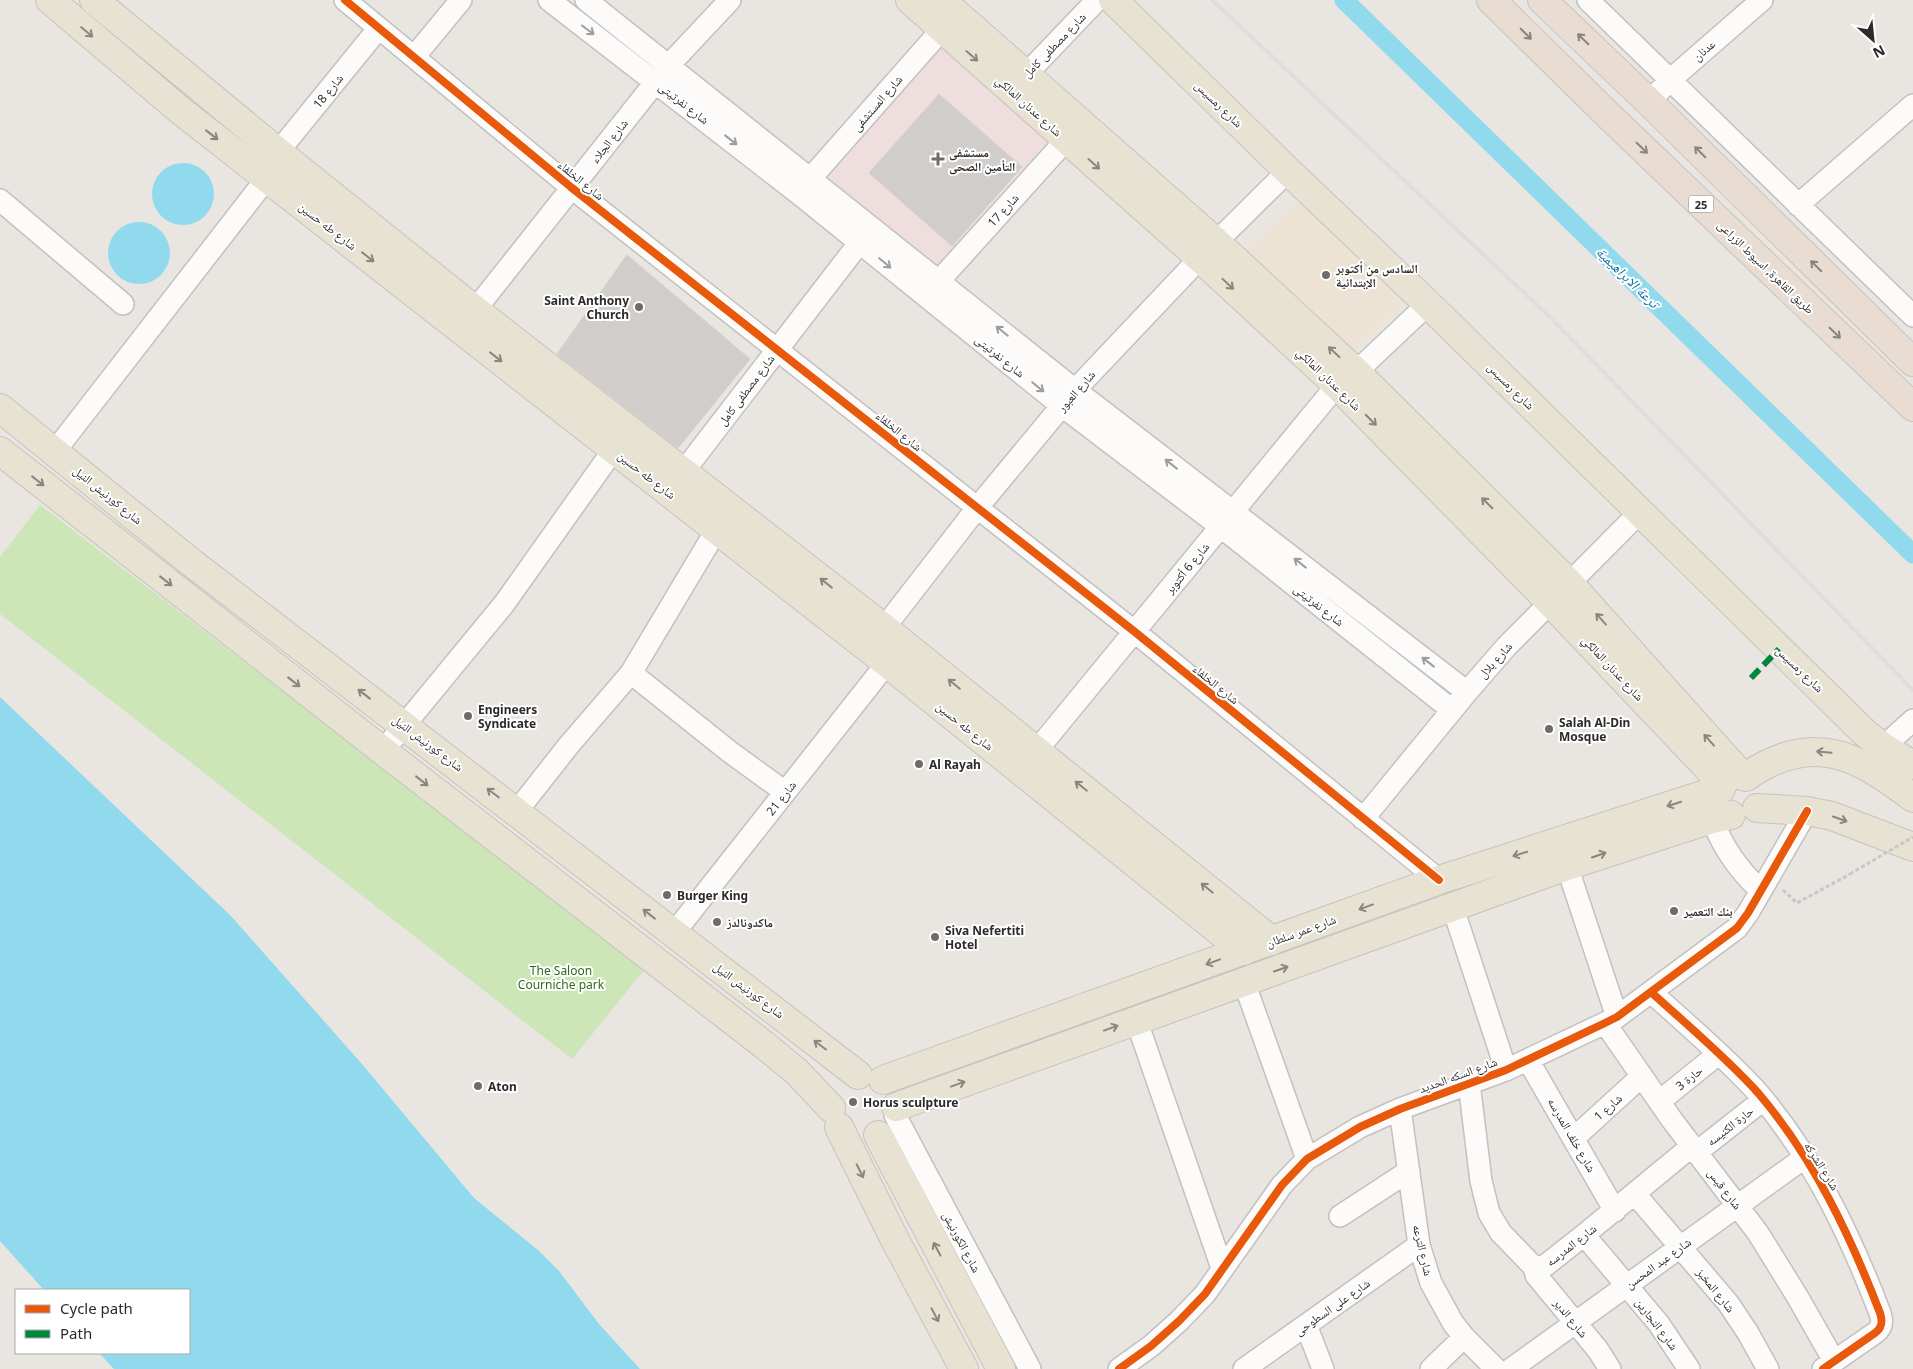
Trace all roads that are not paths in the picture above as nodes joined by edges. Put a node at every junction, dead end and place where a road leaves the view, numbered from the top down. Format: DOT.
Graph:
graph roads {
  1 [pos="50,0"];
  2 [pos="94,0"];
  3 [pos="461,0"];
  4 [pos="549,0"];
  5 [pos="586,0"];
  6 [pos="730,0"];
  7 [pos="910,0"];
  8 [pos="1096,0"];
  9 [pos="1113,0"];
  10 [pos="1491,0"];
  11 [pos="1542,0"];
  12 [pos="1588,0"];
  13 [pos="1762,0"];
  14 [pos="351,2"];
  15 [pos="946,14"];
  16 [pos="378,29"];
  17 [pos="414,57"];
  18 [pos="663,73"];
  19 [pos="1670,80"];
  20 [pos="1018,82"];
  21 [pos="1642,96"];
  22 [pos="1913,105"];
  23 [pos="1608,115"];
  24 [pos="1073,131"];
  25 [pos="278,152"];
  26 [pos="1288,171"];
  27 [pos="267,178"];
  28 [pos="805,185"];
  29 [pos="572,188"];
  30 [pos="0,200"];
  31 [pos="1798,205"];
  32 [pos="860,242"];
  33 [pos="1208,250"];
  34 [pos="932,289"];
  35 [pos="123,304"];
  36 [pos="1428,304"];
  37 [pos="475,310"];
  38 [pos="1913,316"];
  39 [pos="778,349"];
  40 [pos="1913,362"];
  41 [pos="1346,379"];
  42 [pos="1069,398"];
  43 [pos="1913,407"];
  44 [pos="0,408"];
  45 [pos="614,449"];
  46 [pos="0,451"];
  47 [pos="55,451"];
  48 [pos="676,482"];
  49 [pos="977,508"];
  50 [pos="1639,513"];
  51 [pos="1227,519"];
  52 [pos="716,529"];
  53 [pos="1560,594"];
  54 [pos="884,628"];
  55 [pos="1135,632"];
  56 [pos="887,663"];
  57 [pos="631,673"];
  58 [pos="1467,692"];
  59 [pos="1452,710"];
  60 [pos="1913,720"];
  61 [pos="404,725"];
  62 [pos="1874,740"];
  63 [pos="1038,750"];
  64 [pos="383,751"];
  65 [pos="1850,758"];
  66 [pos="1913,765"];
  67 [pos="1733,781"];
  68 [pos="785,792"];
  69 [pos="1913,798"];
  70 [pos="1757,808"];
  71 [pos="517,811"];
  72 [pos="1807,811"];
  73 [pos="1721,817"];
  74 [pos="1363,819"];
  75 [pos="1913,848"];
  76 [pos="1568,866"];
  77 [pos="1439,880"];
  78 [pos="1764,883"];
  79 [pos="1453,908"];
  80 [pos="1230,924"];
  81 [pos="674,933"];
  82 [pos="1272,941"];
  83 [pos="1244,951"];
  84 [pos="1244,982"];
  85 [pos="1651,992"];
  86 [pos="1136,1019"];
  87 [pos="1611,1020"];
  88 [pos="1718,1054"];
  89 [pos="1528,1060"];
  90 [pos="1506,1070"];
  91 [pos="1642,1076"];
  92 [pos="871,1077"];
  93 [pos="1469,1083"];
  94 [pos="1763,1100"];
  95 [pos="1660,1102"];
  96 [pos="1400,1109"];
  97 [pos="835,1118"];
  98 [pos="890,1119"];
  99 [pos="1574,1138"];
  100 [pos="1695,1149"];
  101 [pos="1804,1158"];
  102 [pos="1308,1159"];
  103 [pos="1408,1171"];
  104 [pos="1635,1194"];
  105 [pos="1738,1206"];
  106 [pos="1615,1211"];
  107 [pos="1340,1216"];
  108 [pos="1584,1235"];
  109 [pos="1419,1244"];
  110 [pos="1680,1247"];
  111 [pos="1534,1267"];
  112 [pos="1222,1268"];
  113 [pos="1627,1286"];
  114 [pos="1575,1323"];
  115 [pos="1306,1326"];
  116 [pos="1464,1337"];
  117 [pos="1828,1365"];
  118 [pos="1497,1368"];
  119 [pos="964,1369"];
  120 [pos="1001,1369"];
  121 [pos="1030,1369"];
  122 [pos="1119,1369"];
  123 [pos="1244,1369"];
  124 [pos="1323,1369"];
  125 [pos="1431,1369"];
  126 [pos="1610,1369"];
  127 [pos="1689,1369"];
  128 [pos="1768,1369"];
  1 -- 27 [label="main road, شارع طه حسين, one-way"];
  2 -- 25 [label="main road, شارع طه حسين"];
  3 -- 17 [label="street"];
  4 -- 18 [label="street, شارع نفرتيتى, one-way"];
  5 -- 18 [label="street, شارع نفرتيتى"];
  6 -- 18 [label="street, شارع الجلاء"];
  7 -- 15 [label="main road, شارع عدنان المالكي"];
  8 -- 20 [label="street, شارع مصطفى كامل"];
  9 -- 26 [label="main road, شارع رمسيس"];
  10 -- 23 [label="highway, طريق القاهرة, اسيوط الزراعى / 25, one-way"];
  21 -- 11 [label="highway, one-way"];
  12 -- 19 [label="street"];
  13 -- 19 [label="street, عدنان"];
  14 -- 16 [label="street, شارع الخلفاء"];
  15 -- 20 [label="main road, شارع عدنان المالكي"];
  15 -- 28 [label="street, شارع المستشفى"];
  16 -- 17 [label="street, شارع الخلفاء"];
  16 -- 25 [label="street, شارع 18"];
  17 -- 29 [label="street, شارع الخلفاء"];
  18 -- 28 [label="street, شارع نفرتيتى"];
  18 -- 29 [label="street, شارع الجلاء"];
  19 -- 21 [label="street, عدنان"];
  19 -- 31 [label="street"];
  20 -- 24 [label="main road, شارع عدنان المالكي"];
  21 -- 23 [label="highway"];
  40 -- 21 [label="highway, one-way"];
  22 -- 31 [label="street"];
  23 -- 43 [label="highway, طريق القاهرة, اسيوط الزراعى / 25, one-way"];
  24 -- 33 [label="main road, شارع عدنان المالكي"];
  24 -- 34 [label="street, شارع 17"];
  25 -- 37 [label="main road, شارع طه حسين"];
  26 -- 33 [label="street, شارع العبور"];
  26 -- 36 [label="main road, شارع رمسيس"];
  27 -- 45 [label="main road, شارع طه حسين, one-way"];
  27 -- 47 [label="street"];
  28 -- 32 [label="street, شارع نفرتيتى"];
  28 -- 34 [label="street, شارع نفرتيتى"];
  29 -- 37 [label="street, شارع الجلاء"];
  29 -- 39 [label="street, شارع الخلفاء"];
  30 -- 35 [label="street"];
  31 -- 38 [label="street"];
  32 -- 34 [label="street, شارع نفرتيتى, one-way"];
  32 -- 39 [label="street, شارع مصطفى كامل"];
  33 -- 41 [label="main road, شارع عدنان المالكي"];
  33 -- 42 [label="street, شارع العبور"];
  34 -- 42 [label="street, شارع نفرتيتى"];
  36 -- 41 [label="street, شارع 6 أكتوبر"];
  36 -- 50 [label="main road, شارع رمسيس"];
  37 -- 48 [label="main road, شارع طه حسين"];
  39 -- 48 [label="street, شارع مصطفى كامل"];
  39 -- 49 [label="street, شارع الخلفاء"];
  41 -- 51 [label="street, شارع 6 أكتوبر"];
  41 -- 53 [label="main road, شارع عدنان المالكي"];
  42 -- 49 [label="street, شارع العبور"];
  42 -- 51 [label="street, شارع نفرتيتى"];
  44 -- 47 [label="main road, شارع كورنيش النيل"];
  45 -- 48 [label="main road, شارع طه حسين"];
  45 -- 61 [label="street"];
  46 -- 64 [label="main road, one-way"];
  61 -- 47 [label="main road, شارع كورنيش النيل, one-way"];
  48 -- 52 [label="main road, شارع طه حسين"];
  54 -- 48 [label="main road, شارع طه حسين, one-way"];
  49 -- 54 [label="street, شارع العبور"];
  49 -- 55 [label="street, شارع الخلفاء"];
  50 -- 53 [label="street, شارع بلال"];
  50 -- 62 [label="main road, شارع رمسيس"];
  51 -- 55 [label="street, شارع 6 أكتوبر"];
  58 -- 51 [label="street, شارع نفرتيتى, one-way"];
  51 -- 59 [label="street, شارع نفرتيتى"];
  52 -- 56 [label="main road, شارع طه حسين"];
  52 -- 57 [label="street"];
  53 -- 58 [label="street, شارع بلال"];
  53 -- 67 [label="main road, شارع عدنان المالكي"];
  63 -- 54 [label="main road, شارع طه حسين, one-way"];
  55 -- 63 [label="street, شارع 6 أكتوبر"];
  55 -- 74 [label="street, شارع الخلفاء"];
  56 -- 68 [label="street, شارع 21"];
  56 -- 80 [label="main road, شارع طه حسين"];
  57 -- 68 [label="street"];
  57 -- 71 [label="street"];
  58 -- 59 [label="street, شارع بلال"];
  59 -- 74 [label="street, شارع بلال"];
  60 -- 62 [label="street"];
  61 -- 64 [label="street"];
  71 -- 61 [label="main road, شارع كورنيش النيل, one-way"];
  62 -- 65 [label="main road"];
  62 -- 66 [label="main road, شارع رمسيس"];
  80 -- 63 [label="main road, شارع طه حسين, one-way"];
  64 -- 97 [label="main road, one-way"];
  65 -- 67 [label="main road, شارع عمر سلطان, one-way"];
  65 -- 69 [label="main road, شارع عمر سلطان"];
  67 -- 70 [label="main road"];
  67 -- 73 [label="main road"];
  67 -- 77 [label="main road, شارع عمر سلطان, one-way"];
  68 -- 81 [label="street, شارع 21"];
  70 -- 72 [label="main road"];
  70 -- 73 [label="main road"];
  81 -- 71 [label="main road, شارع كورنيش النيل, one-way"];
  72 -- 75 [label="main road, one-way"];
  72 -- 78 [label="street, شارع السكه الحديد"];
  76 -- 73 [label="main road, one-way"];
  73 -- 78 [label="street"];
  74 -- 77 [label="street, شارع الخلفاء"];
  76 -- 79 [label="main road"];
  76 -- 87 [label="street, شارع قيس"];
  77 -- 82 [label="main road, شارع عمر سلطان, one-way"];
  78 -- 85 [label="street, شارع السكه الحديد"];
  84 -- 79 [label="main road, one-way"];
  79 -- 90 [label="street"];
  80 -- 82 [label="main road, شارع طه حسين"];
  80 -- 83 [label="main road, شارع طه حسين"];
  92 -- 81 [label="main road, شارع كورنيش النيل, one-way"];
  82 -- 83 [label="main road, شارع عمر سلطان"];
  83 -- 92 [label="main road, شارع عمر سلطان, one-way"];
  84 -- 86 [label="main road"];
  84 -- 102 [label="street"];
  85 -- 87 [label="street, شارع السكه الحديد"];
  85 -- 88 [label="street, شارع الشركه"];
  98 -- 86 [label="main road, one-way"];
  86 -- 112 [label="street"];
  87 -- 89 [label="street, شارع السكه الحديد"];
  87 -- 91 [label="street, شارع قيس"];
  88 -- 94 [label="street, شارع الشركه"];
  88 -- 95 [label="street, حارة 3"];
  89 -- 90 [label="street, شارع السكه الحديد"];
  89 -- 99 [label="street, شارع خلف المدرسه"];
  90 -- 93 [label="street, شارع السكه الحديد"];
  91 -- 95 [label="street, شارع قيس"];
  91 -- 99 [label="street, شارع 1"];
  92 -- 97 [label="main road"];
  92 -- 98 [label="main road"];
  93 -- 96 [label="street, شارع السكه الحديد"];
  93 -- 111 [label="street, شارع المدرسه"];
  94 -- 100 [label="street, حارة الكنيسه"];
  94 -- 101 [label="street, شارع الشركه"];
  95 -- 100 [label="street, شارع قيس"];
  96 -- 102 [label="street, شارع السكه الحديد"];
  96 -- 103 [label="street, شارع الترعه"];
  97 -- 98 [label="main road"];
  97 -- 119 [label="main road, one-way"];
  120 -- 98 [label="main road, one-way"];
  98 -- 121 [label="street, شارع الكورنيش"];
  99 -- 106 [label="street, شارع خلف المدرسه"];
  100 -- 104 [label="street, شارع المدرسه"];
  100 -- 105 [label="street, شارع قيس"];
  101 -- 105 [label="street, شارع عبد المحسن"];
  101 -- 117 [label="street, شارع الشركه"];
  102 -- 112 [label="street, شارع السكه الحديد"];
  103 -- 107 [label="street"];
  103 -- 109 [label="street, شارع الترعه"];
  104 -- 106 [label="street, شارع المدرسه"];
  104 -- 110 [label="street, شارع المخبز"];
  105 -- 110 [label="street, شارع عبد المحسن"];
  105 -- 117 [label="street, شارع قيس"];
  106 -- 108 [label="street, شارع المدرسه"];
  108 -- 111 [label="street, شارع المدرسه"];
  108 -- 113 [label="street, شارع النجارين"];
  109 -- 115 [label="street, شارع على السطوحى"];
  109 -- 116 [label="street, شارع الترعه"];
  110 -- 113 [label="street, شارع عبد المحسن"];
  110 -- 128 [label="street, شارع المخبز"];
  111 -- 114 [label="street, شارع الدير"];
  112 -- 122 [label="street, شارع السكه الحديد"];
  113 -- 114 [label="street, شارع عبد المحسن"];
  113 -- 127 [label="street, شارع النجارين"];
  114 -- 118 [label="street, شارع عبد المحسن"];
  114 -- 126 [label="street, شارع الدير"];
  115 -- 123 [label="street, شارع على السطوحى"];
  115 -- 124 [label="street"];
  116 -- 118 [label="street, شارع الترعه"];
  116 -- 125 [label="street"];
}
